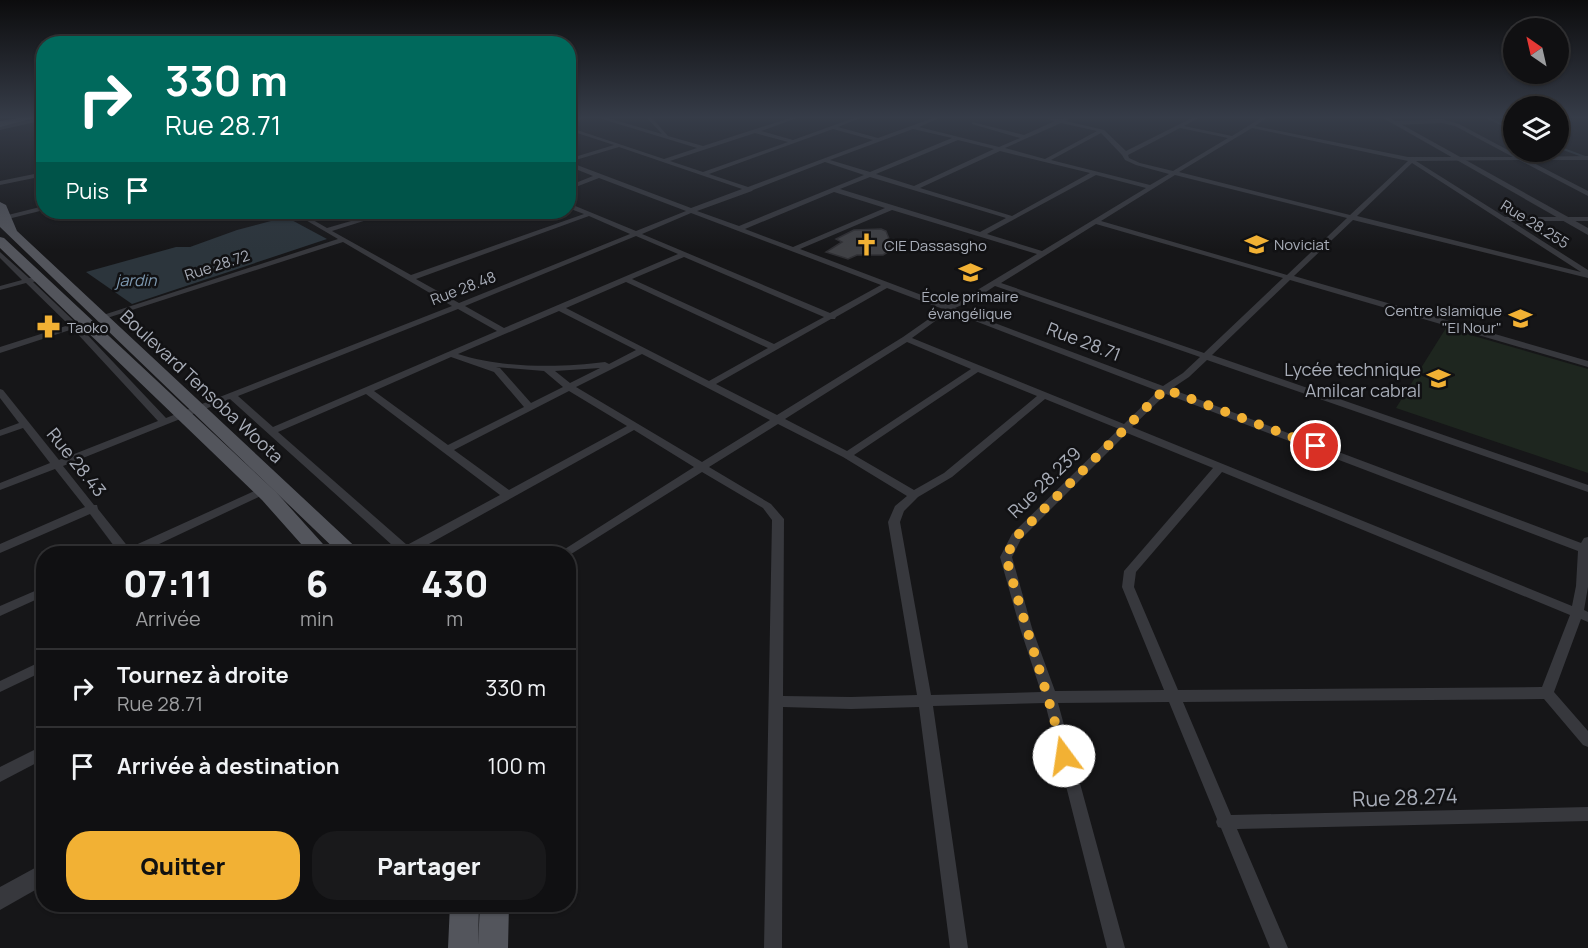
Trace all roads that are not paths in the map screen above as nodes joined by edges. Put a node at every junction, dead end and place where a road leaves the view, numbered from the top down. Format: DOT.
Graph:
graph roads {
  1 [pos="667,162"];
  2 [pos="735,162"];
  3 [pos="823,162"];
  4 [pos="830,162"];
  5 [pos="899,162"];
  6 [pos="972,162"];
  7 [pos="1055,162"];
  8 [pos="1132,162"];
  9 [pos="1189,162"];
  10 [pos="1408,162"];
  11 [pos="1413,162"];
  12 [pos="1468,162"];
  13 [pos="1528,162"];
  14 [pos="1138,164"];
  15 [pos="576,166"];
  16 [pos="1131,169"];
  17 [pos="1173,172"];
  18 [pos="1095,173"];
  19 [pos="1123,173"];
  20 [pos="703,174"];
  21 [pos="871,174"];
  22 [pos="36,176"];
  23 [pos="598,176"];
  24 [pos="1115,178"];
  25 [pos="0,183"];
  26 [pos="576,185"];
  27 [pos="1151,187"];
  28 [pos="914,188"];
  29 [pos="750,190"];
  30 [pos="835,190"];
  31 [pos="1588,194"];
  32 [pos="0,205"];
  33 [pos="892,207"];
  34 [pos="576,208"];
  35 [pos="36,209"];
  36 [pos="693,210"];
  37 [pos="590,214"];
  38 [pos="1353,216"];
  39 [pos="1012,218"];
  40 [pos="2,219"];
  41 [pos="307,219"];
  42 [pos="364,219"];
  43 [pos="1501,219"];
  44 [pos="1566,219"];
  45 [pos="1588,219"];
  46 [pos="1094,221"];
  47 [pos="741,228"];
  48 [pos="327,230"];
  49 [pos="1588,232"];
  50 [pos="638,234"];
  51 [pos="981,235"];
  52 [pos="6,237"];
  53 [pos="343,240"];
  54 [pos="796,248"];
  55 [pos="1040,253"];
  56 [pos="0,254"];
  57 [pos="684,254"];
  58 [pos="1588,275"];
  59 [pos="1287,277"];
  60 [pos="34,278"];
  61 [pos="411,278"];
  62 [pos="626,279"];
  63 [pos="994,283"];
  64 [pos="888,284"];
  65 [pos="0,288"];
  66 [pos="457,306"];
  67 [pos="558,307"];
  68 [pos="950,307"];
  69 [pos="832,317"];
  70 [pos="87,322"];
  71 [pos="502,331"];
  72 [pos="906,339"];
  73 [pos="774,348"];
  74 [pos="0,350"];
  75 [pos="643,350"];
  76 [pos="449,354"];
  77 [pos="1207,355"];
  78 [pos="477,362"];
  79 [pos="617,363"];
  80 [pos="1588,364"];
  81 [pos="978,368"];
  82 [pos="547,369"];
  83 [pos="708,385"];
  84 [pos="569,387"];
  85 [pos="1165,389"];
  86 [pos="367,390"];
  87 [pos="0,392"];
  88 [pos="1044,395"];
  89 [pos="232,396"];
  90 [pos="530,408"];
  91 [pos="198,409"];
  92 [pos="181,415"];
  93 [pos="776,420"];
  94 [pos="164,422"];
  95 [pos="24,424"];
  96 [pos="634,426"];
  97 [pos="1127,429"];
  98 [pos="272,431"];
  99 [pos="0,433"];
  100 [pos="446,450"];
  101 [pos="847,455"];
  102 [pos="56,465"];
  103 [pos="702,466"];
  104 [pos="1220,467"];
  105 [pos="0,487"];
  106 [pos="1588,489"];
  107 [pos="263,492"];
  108 [pos="508,495"];
  109 [pos="914,495"];
  110 [pos="93,508"];
  111 [pos="122,546"];
  112 [pos="143,546"];
  113 [pos="314,546"];
  114 [pos="344,546"];
  115 [pos="401,546"];
  116 [pos="419,546"];
  117 [pos="576,546"];
  118 [pos="1586,546"];
  119 [pos="0,549"];
  120 [pos="36,595"];
  121 [pos="0,611"];
  122 [pos="1582,615"];
  123 [pos="36,669"];
  124 [pos="0,687"];
  125 [pos="1547,693"];
  126 [pos="1174,696"];
  127 [pos="1050,697"];
  128 [pos="777,701"];
  129 [pos="925,702"];
  130 [pos="1588,741"];
  131 [pos="36,755"];
  132 [pos="0,775"];
  133 [pos="1588,814"];
  134 [pos="1224,822"];
  135 [pos="36,878"];
  136 [pos="0,899"];
  137 [pos="465,912"];
  138 [pos="495,912"];
  139 [pos="463,948"];
  140 [pos="493,948"];
  141 [pos="773,948"];
  142 [pos="959,948"];
  143 [pos="1116,948"];
  144 [pos="1279,948"];
  1 -- 20 [label="street"];
  2 -- 20 [label="street"];
  3 -- 29 [label="street, Rue 28.48"];
  4 -- 21 [label="street"];
  5 -- 21 [label="street"];
  6 -- 28 [label="street"];
  7 -- 18 [label="street"];
  8 -- 14 [label="street"];
  9 -- 17 [label="street"];
  10 -- 38 [label="street, Rue 28.239"];
  11 -- 43 [label="street, Rue 28.255"];
  12 -- 44 [label="street"];
  13 -- 31 [label="street"];
  14 -- 16 [label="street"];
  14 -- 17 [label="street"];
  15 -- 23 [label="street, Rue 28.71"];
  17 -- 27 [label="street"];
  17 -- 38 [label="street"];
  18 -- 24 [label="street"];
  18 -- 39 [label="street"];
  19 -- 24 [label="street"];
  20 -- 29 [label="street"];
  21 -- 28 [label="street"];
  21 -- 30 [label="street"];
  22 -- 25 [label="street"];
  23 -- 26 [label="street"];
  23 -- 36 [label="street, Rue 28.71"];
  24 -- 27 [label="street"];
  27 -- 46 [label="street"];
  28 -- 39 [label="street"];
  29 -- 36 [label="street, Rue 28.48"];
  30 -- 33 [label="street"];
  30 -- 47 [label="street"];
  32 -- 40 [label="main road"];
  33 -- 51 [label="street"];
  33 -- 54 [label="street"];
  34 -- 37 [label="street"];
  35 -- 40 [label="street"];
  36 -- 47 [label="street, Rue 28.71"];
  36 -- 50 [label="street, Rue 28.48"];
  37 -- 50 [label="street"];
  37 -- 61 [label="street"];
  38 -- 58 [label="street"];
  38 -- 59 [label="street, Rue 28.239"];
  39 -- 51 [label="street"];
  40 -- 52 [label="main road, Boulevard Tensoba Woota"];
  41 -- 48 [label="street"];
  42 -- 48 [label="street"];
  43 -- 44 [label="street"];
  43 -- 58 [label="street, Rue 28.255"];
  44 -- 45 [label="street"];
  44 -- 49 [label="street"];
  46 -- 55 [label="street"];
  46 -- 59 [label="street"];
  47 -- 54 [label="street, Rue 28.71"];
  48 -- 53 [label="street"];
  50 -- 57 [label="street"];
  50 -- 66 [label="street, Rue 28.48"];
  51 -- 55 [label="street"];
  52 -- 60 [label="main road, Boulevard Tensoba Woota"];
  52 -- 70 [label="main road, Boulevard Tensoba Woota"];
  53 -- 61 [label="street"];
  53 -- 70 [label="street, Rue 28.72"];
  54 -- 64 [label="street, Rue 28.71"];
  55 -- 63 [label="street"];
  56 -- 60 [label="street"];
  57 -- 62 [label="street"];
  57 -- 69 [label="street"];
  59 -- 77 [label="street, Rue 28.239"];
  59 -- 80 [label="street"];
  60 -- 65 [label="street"];
  60 -- 70 [label="main road, Boulevard Tensoba Woota"];
  61 -- 66 [label="street"];
  62 -- 67 [label="street"];
  62 -- 73 [label="street"];
  63 -- 68 [label="street"];
  63 -- 77 [label="street"];
  64 -- 68 [label="street, Rue 28.71"];
  64 -- 69 [label="street"];
  66 -- 71 [label="street"];
  66 -- 89 [label="street, Rue 28.48"];
  67 -- 71 [label="street"];
  67 -- 75 [label="street"];
  68 -- 72 [label="street"];
  68 -- 85 [label="street, Rue 28.71"];
  69 -- 73 [label="street"];
  70 -- 74 [label="street, Rue 28.72"];
  70 -- 91 [label="main road, Boulevard Tensoba Woota"];
  70 -- 92 [label="main road, Boulevard Tensoba Woota"];
  70 -- 94 [label="street"];
  71 -- 76 [label="street"];
  72 -- 81 [label="street"];
  72 -- 93 [label="street"];
  73 -- 83 [label="street"];
  75 -- 79 [label="street"];
  75 -- 83 [label="street"];
  76 -- 78 [label="street"];
  76 -- 86 [label="street"];
  77 -- 85 [label="street, Rue 28.239"];
  77 -- 106 [label="street"];
  78 -- 82 [label="street"];
  78 -- 90 [label="street"];
  79 -- 82 [label="street"];
  79 -- 84 [label="street"];
  81 -- 88 [label="street"];
  81 -- 101 [label="street"];
  82 -- 84 [label="street"];
  83 -- 93 [label="street"];
  84 -- 90 [label="street"];
  84 -- 96 [label="street"];
  85 -- 97 [label="street, Rue 28.239"];
  85 -- 118 [label="street, Rue 28.71"];
  86 -- 98 [label="street"];
  86 -- 100 [label="street"];
  87 -- 95 [label="street, Rue 28.43"];
  88 -- 97 [label="street"];
  88 -- 109 [label="street"];
  89 -- 91 [label="street, Rue 28.48"];
  89 -- 98 [label="street"];
  90 -- 100 [label="street"];
  91 -- 92 [label="street, Rue 28.48"];
  91 -- 114 [label="main road, Boulevard Tensoba Woota"];
  92 -- 94 [label="street, Rue 28.48"];
  92 -- 107 [label="main road, Boulevard Tensoba Woota"];
  93 -- 101 [label="street"];
  93 -- 103 [label="street"];
  94 -- 102 [label="street, Rue 28.48"];
  95 -- 99 [label="street"];
  95 -- 102 [label="street, Rue 28.43"];
  96 -- 103 [label="street"];
  96 -- 108 [label="street"];
  97 -- 104 [label="street"];
  97 -- 127 [label="street, Rue 28.239"];
  98 -- 115 [label="street"];
  100 -- 108 [label="street"];
  101 -- 109 [label="street"];
  102 -- 105 [label="street, Rue 28.48"];
  102 -- 110 [label="street, Rue 28.43"];
  103 -- 117 [label="street"];
  103 -- 128 [label="street"];
  104 -- 122 [label="street"];
  104 -- 126 [label="street"];
  107 -- 112 [label="street"];
  107 -- 113 [label="main road, Boulevard Tensoba Woota"];
  108 -- 116 [label="street"];
  109 -- 129 [label="street"];
  110 -- 111 [label="street, Rue 28.43"];
  110 -- 119 [label="street"];
  118 -- 122 [label="street"];
  120 -- 121 [label="street"];
  122 -- 125 [label="street"];
  123 -- 124 [label="street"];
  125 -- 126 [label="street"];
  125 -- 130 [label="street"];
  126 -- 127 [label="street"];
  126 -- 134 [label="street"];
  127 -- 129 [label="street"];
  127 -- 143 [label="street, Rue 28.239"];
  128 -- 129 [label="street"];
  128 -- 141 [label="street"];
  129 -- 142 [label="street"];
  131 -- 132 [label="street"];
  133 -- 134 [label="street, Rue 28.274"];
  134 -- 144 [label="street"];
  135 -- 136 [label="street"];
  137 -- 139 [label="main road"];
  138 -- 140 [label="main road"];
}
